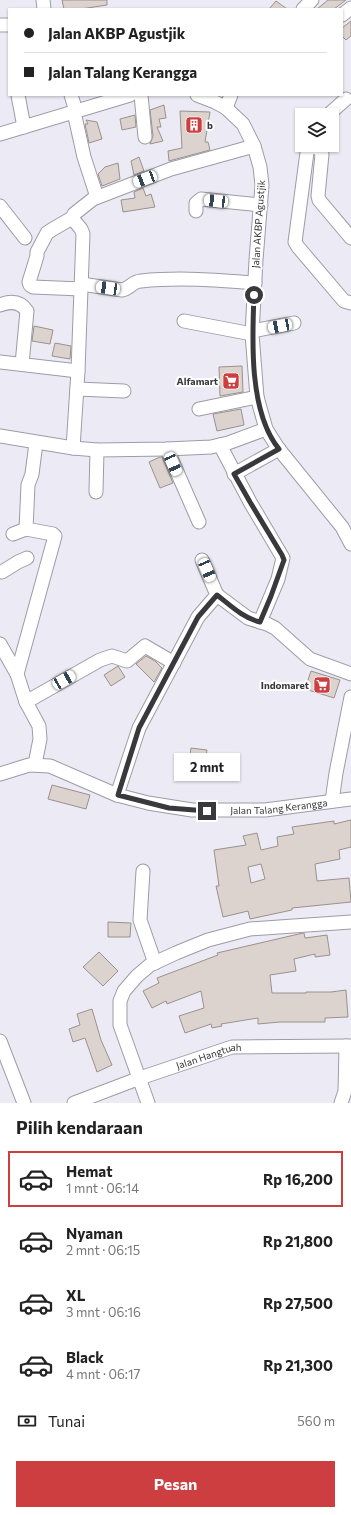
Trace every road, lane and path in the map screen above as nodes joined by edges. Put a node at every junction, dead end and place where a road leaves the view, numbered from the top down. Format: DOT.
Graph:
graph roads {
  1 [pos="312,0"];
  2 [pos="304,8"];
  3 [pos="351,8"];
  4 [pos="343,14"];
  5 [pos="18,96"];
  6 [pos="71,96"];
  7 [pos="127,96"];
  8 [pos="141,96"];
  9 [pos="201,96"];
  10 [pos="231,96"];
  11 [pos="346,99"];
  12 [pos="226,108"];
  13 [pos="336,108"];
  14 [pos="75,112"];
  15 [pos="24,127"];
  16 [pos="0,134"];
  17 [pos="145,137"];
  18 [pos="254,146"];
  19 [pos="307,152"];
  20 [pos="321,152"];
  21 [pos="97,197"];
  22 [pos="261,205"];
  23 [pos="0,206"];
  24 [pos="196,211"];
  25 [pos="72,218"];
  26 [pos="25,238"];
  27 [pos="351,238"];
  28 [pos="255,283"];
  29 [pos="81,287"];
  30 [pos="351,303"];
  31 [pos="0,305"];
  32 [pos="184,321"];
  33 [pos="294,323"];
  34 [pos="252,332"];
  35 [pos="0,362"];
  36 [pos="22,364"];
  37 [pos="78,371"];
  38 [pos="77,389"];
  39 [pos="124,391"];
  40 [pos="257,397"];
  41 [pos="199,409"];
  42 [pos="266,429"];
  43 [pos="0,436"];
  44 [pos="36,443"];
  45 [pos="220,445"];
  46 [pos="73,448"];
  47 [pos="167,449"];
  48 [pos="279,449"];
  49 [pos="97,450"];
  50 [pos="234,474"];
  51 [pos="96,492"];
  52 [pos="199,522"];
  53 [pos="346,525"];
  54 [pos="26,529"];
  55 [pos="13,534"];
  56 [pos="351,544"];
  57 [pos="27,558"];
  58 [pos="202,560"];
  59 [pos="1,571"];
  60 [pos="217,595"];
  61 [pos="260,622"];
  62 [pos="0,644"];
  63 [pos="174,663"];
  64 [pos="17,674"];
  65 [pos="351,674"];
  66 [pos="351,697"];
  67 [pos="26,702"];
  68 [pos="35,764"];
  69 [pos="0,774"];
  70 [pos="118,795"];
  71 [pos="351,799"];
  72 [pos="332,801"];
  73 [pos="143,872"];
  74 [pos="351,922"];
  75 [pos="155,963"];
  76 [pos="0,1040"];
  77 [pos="348,1046"];
  78 [pos="140,1078"];
  79 [pos="24,1103"];
  80 [pos="74,1103"];
  81 [pos="148,1103"];
  82 [pos="341,1103"];
  1 -- 2 [label="street"];
  3 -- 4 [label="street"];
  5 -- 15 [label="street"];
  6 -- 14 [label="street"];
  7 -- 14 [label="street"];
  8 -- 17 [label="street"];
  9 -- 12 [label="street, Jalan AKBP Agustjik"];
  10 -- 12 [label="street"];
  11 -- 13 [label="street"];
  12 -- 18 [label="street, Jalan AKBP Agustjik"];
  14 -- 15 [label="street"];
  14 -- 21 [label="street"];
  15 -- 16 [label="street"];
  18 -- 21 [label="street"];
  18 -- 22 [label="street, Jalan AKBP Agustjik"];
  19 -- 30 [label="street"];
  20 -- 27 [label="street"];
  21 -- 25 [label="street"];
  22 -- 24 [label="street"];
  22 -- 28 [label="street, Jalan AKBP Agustjik"];
  23 -- 26 [label="street"];
  25 -- 29 [label="street"];
  25 -- 29 [label="street"];
  28 -- 29 [label="street"];
  28 -- 34 [label="street, Jalan AKBP Agustjik"];
  29 -- 37 [label="street"];
  31 -- 36 [label="street"];
  32 -- 34 [label="street"];
  33 -- 34 [label="street"];
  34 -- 40 [label="street, Jalan AKBP Agustjik"];
  35 -- 36 [label="street"];
  36 -- 37 [label="street"];
  37 -- 38 [label="street"];
  38 -- 39 [label="street"];
  38 -- 46 [label="street"];
  40 -- 41 [label="street"];
  40 -- 42 [label="street, Jalan AKBP Agustjik"];
  42 -- 45 [label="street"];
  42 -- 48 [label="street, Jalan AKBP Agustjik"];
  43 -- 44 [label="street"];
  44 -- 46 [label="street"];
  44 -- 54 [label="street"];
  45 -- 47 [label="street"];
  45 -- 50 [label="street"];
  46 -- 49 [label="street"];
  47 -- 49 [label="street"];
  47 -- 52 [label="street"];
  48 -- 50 [label="street"];
  48 -- 53 [label="street, Jalan AKBP Agustjik"];
  49 -- 51 [label="street"];
  50 -- 61 [label="street"];
  53 -- 56 [label="street, Jalan AKBP Agustjik"];
  54 -- 55 [label="street"];
  54 -- 64 [label="street"];
  57 -- 59 [label="street"];
  58 -- 60 [label="street"];
  60 -- 61 [label="street"];
  60 -- 63 [label="street"];
  61 -- 65 [label="street"];
  62 -- 64 [label="street"];
  63 -- 67 [label="street"];
  63 -- 70 [label="street"];
  64 -- 67 [label="street"];
  66 -- 72 [label="street"];
  67 -- 68 [label="street"];
  68 -- 69 [label="street, Jalan Talang Kerangga"];
  68 -- 70 [label="street, Jalan Talang Kerangga"];
  70 -- 72 [label="street, Jalan Talang Kerangga"];
  71 -- 72 [label="street, Jalan Talang Kerangga"];
  73 -- 75 [label="street"];
  74 -- 75 [label="street"];
  75 -- 78 [label="street"];
  76 -- 79 [label="street"];
  77 -- 78 [label="street, Jalan Hangtuah"];
  77 -- 82 [label="street"];
  78 -- 80 [label="street, Jalan Hangtuah"];
  78 -- 81 [label="street"];
}
